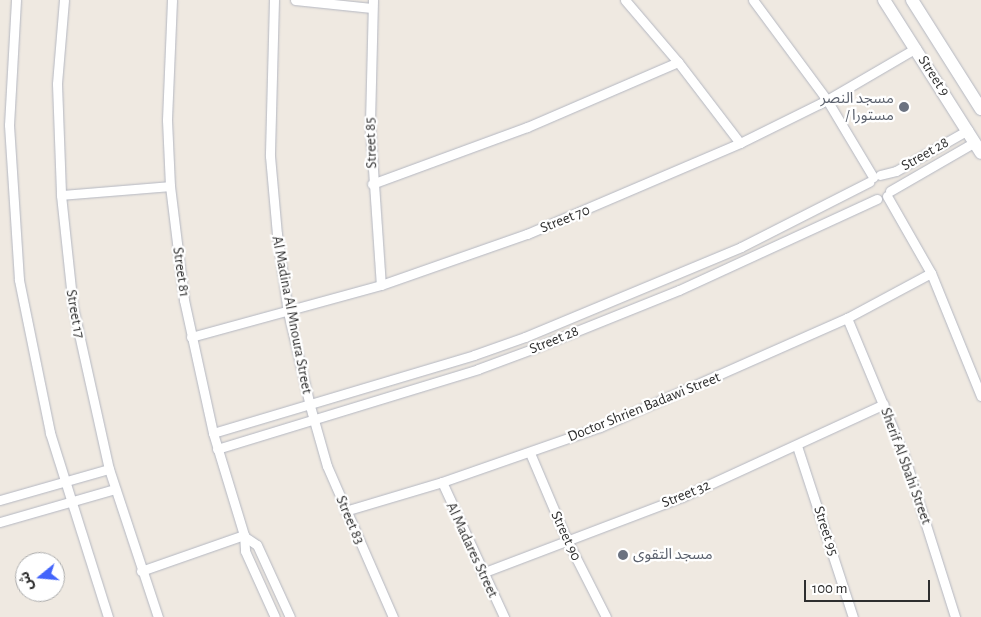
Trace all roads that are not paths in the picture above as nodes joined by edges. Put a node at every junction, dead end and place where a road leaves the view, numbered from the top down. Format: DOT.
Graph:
graph roads {
  1 [pos="16,0"];
  2 [pos="64,0"];
  3 [pos="172,0"];
  4 [pos="274,0"];
  5 [pos="295,0"];
  6 [pos="625,0"];
  7 [pos="753,0"];
  8 [pos="884,0"];
  9 [pos="912,0"];
  10 [pos="372,4"];
  11 [pos="916,48"];
  12 [pos="678,62"];
  13 [pos="827,100"];
  14 [pos="981,109"];
  15 [pos="968,130"];
  16 [pos="740,143"];
  17 [pos="978,148"];
  18 [pos="874,178"];
  19 [pos="372,184"];
  20 [pos="170,186"];
  21 [pos="888,194"];
  22 [pos="61,195"];
  23 [pos="877,199"];
  24 [pos="930,273"];
  25 [pos="381,285"];
  26 [pos="288,312"];
  27 [pos="847,318"];
  28 [pos="191,337"];
  29 [pos="474,355"];
  30 [pos="478,369"];
  31 [pos="981,396"];
  32 [pos="884,404"];
  33 [pos="310,406"];
  34 [pos="314,420"];
  35 [pos="213,433"];
  36 [pos="798,446"];
  37 [pos="217,449"];
  38 [pos="530,453"];
  39 [pos="109,468"];
  40 [pos="65,482"];
  41 [pos="442,482"];
  42 [pos="115,489"];
  43 [pos="0,500"];
  44 [pos="72,503"];
  45 [pos="345,511"];
  46 [pos="0,522"];
  47 [pos="244,536"];
  48 [pos="567,540"];
  49 [pos="141,571"];
  50 [pos="482,573"];
  51 [pos="108,617"];
  52 [pos="158,617"];
  53 [pos="275,617"];
  54 [pos="290,617"];
  55 [pos="393,617"];
  56 [pos="504,617"];
  57 [pos="606,617"];
  58 [pos="853,617"];
  59 [pos="955,617"];
  1 -- 40 [label="street"];
  2 -- 22 [label="street, Street 17"];
  3 -- 20 [label="street, Street 81"];
  4 -- 26 [label="street, Al Madina Al Mnoura Street"];
  5 -- 10 [label="street"];
  6 -- 12 [label="street"];
  7 -- 13 [label="street"];
  8 -- 11 [label="main road, Street 9"];
  9 -- 14 [label="main road, Street 9"];
  10 -- 19 [label="street, Street 85"];
  11 -- 13 [label="street, Street 70"];
  11 -- 15 [label="main road, Street 9"];
  12 -- 16 [label="street"];
  12 -- 19 [label="street"];
  13 -- 16 [label="street, Street 70"];
  13 -- 18 [label="street"];
  15 -- 17 [label="main road, Street 9"];
  15 -- 18 [label="street, Street 28"];
  16 -- 25 [label="street, Street 70"];
  17 -- 21 [label="street, Street 28"];
  18 -- 21 [label="street"];
  18 -- 23 [label="street"];
  18 -- 29 [label="street, Street 28"];
  19 -- 25 [label="street, Street 85"];
  20 -- 22 [label="street"];
  20 -- 28 [label="street, Street 81"];
  21 -- 23 [label="street, Street 28"];
  21 -- 24 [label="street"];
  22 -- 39 [label="street, Street 17"];
  23 -- 30 [label="street, Street 28"];
  24 -- 27 [label="street, Doctor Shrien Badawi Street"];
  24 -- 31 [label="street"];
  25 -- 26 [label="street, Street 70"];
  26 -- 28 [label="street, Street 70"];
  26 -- 33 [label="street, Al Madina Al Mnoura Street"];
  27 -- 32 [label="street, Sherif Al Sbahi Street"];
  27 -- 38 [label="street, Doctor Shrien Badawi Street"];
  28 -- 35 [label="street, Street 81"];
  29 -- 30 [label="street"];
  29 -- 33 [label="street, Street 28"];
  30 -- 34 [label="street, Street 28"];
  32 -- 36 [label="street, Street 32"];
  32 -- 59 [label="street, Sherif Al Sbahi Street"];
  33 -- 34 [label="street, Al Madina Al Mnoura Street"];
  33 -- 35 [label="street, Street 28"];
  34 -- 37 [label="street, Street 28"];
  34 -- 45 [label="street, Street 83"];
  35 -- 37 [label="street, Street 81"];
  36 -- 48 [label="street, Street 32"];
  36 -- 58 [label="street, Street 95"];
  37 -- 47 [label="street, Street 81"];
  38 -- 41 [label="street, Doctor Shrien Badawi Street"];
  38 -- 48 [label="street, Street 90"];
  39 -- 40 [label="street"];
  39 -- 42 [label="street, Street 17"];
  40 -- 43 [label="street"];
  40 -- 44 [label="street"];
  41 -- 45 [label="street, Doctor Shrien Badawi Street"];
  41 -- 50 [label="street, Al Madares Street"];
  42 -- 44 [label="street"];
  42 -- 49 [label="street, Street 17"];
  44 -- 46 [label="street"];
  44 -- 51 [label="street"];
  45 -- 55 [label="street, Street 83"];
  47 -- 49 [label="street"];
  47 -- 53 [label="street, Street 81"];
  47 -- 54 [label="street, Street 81"];
  48 -- 50 [label="street, Street 32"];
  48 -- 57 [label="street, Street 90"];
  49 -- 52 [label="street, Street 17"];
  50 -- 56 [label="street, Al Madares Street"];
}
